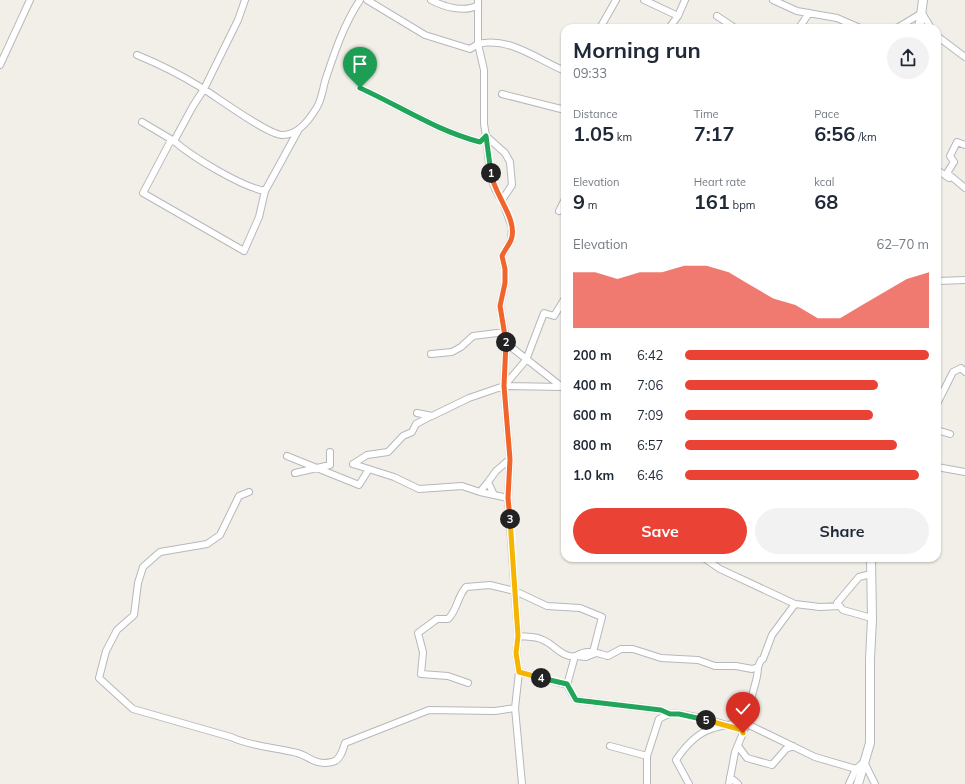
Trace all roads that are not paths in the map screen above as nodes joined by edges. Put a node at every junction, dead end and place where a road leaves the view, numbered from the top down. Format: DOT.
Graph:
graph roads {
  1 [pos="30,0"];
  2 [pos="244,0"];
  3 [pos="360,0"];
  4 [pos="367,0"];
  5 [pos="431,0"];
  6 [pos="616,0"];
  7 [pos="644,0"];
  8 [pos="685,0"];
  9 [pos="773,0"];
  10 [pos="923,0"];
  11 [pos="478,2"];
  12 [pos="809,13"];
  13 [pos="922,13"];
  14 [pos="678,16"];
  15 [pos="717,16"];
  16 [pos="602,24"];
  17 [pos="671,24"];
  18 [pos="729,24"];
  19 [pos="802,24"];
  20 [pos="851,24"];
  21 [pos="904,24"];
  22 [pos="919,24"];
  23 [pos="929,24"];
  24 [pos="941,39"];
  25 [pos="478,44"];
  26 [pos="137,55"];
  27 [pos="965,57"];
  28 [pos="0,65"];
  29 [pos="561,69"];
  30 [pos="360,88"];
  31 [pos="204,89"];
  32 [pos="502,94"];
  33 [pos="561,109"];
  34 [pos="142,122"];
  35 [pos="299,129"];
  36 [pos="486,136"];
  37 [pos="174,141"];
  38 [pos="965,145"];
  39 [pos="941,173"];
  40 [pos="965,189"];
  41 [pos="265,191"];
  42 [pos="502,200"];
  43 [pos="965,280"];
  44 [pos="941,281"];
  45 [pos="561,305"];
  46 [pos="505,332"];
  47 [pos="506,343"];
  48 [pos="431,354"];
  49 [pos="526,360"];
  50 [pos="965,372"];
  51 [pos="504,386"];
  52 [pos="561,386"];
  53 [pos="561,388"];
  54 [pos="941,396"];
  55 [pos="417,412"];
  56 [pos="431,416"];
  57 [pos="941,431"];
  58 [pos="950,434"];
  59 [pos="330,452"];
  60 [pos="287,456"];
  61 [pos="510,459"];
  62 [pos="941,468"];
  63 [pos="315,469"];
  64 [pos="369,469"];
  65 [pos="965,472"];
  66 [pos="295,473"];
  67 [pos="488,482"];
  68 [pos="249,492"];
  69 [pos="480,492"];
  70 [pos="494,495"];
  71 [pos="508,498"];
  72 [pos="709,562"];
  73 [pos="871,562"];
  74 [pos="867,575"];
  75 [pos="515,591"];
  76 [pos="795,604"];
  77 [pos="839,606"];
  78 [pos="868,617"];
  79 [pos="518,636"];
  80 [pos="594,653"];
  81 [pos="576,656"];
  82 [pos="758,667"];
  83 [pos="519,672"];
  84 [pos="468,683"];
  85 [pos="567,684"];
  86 [pos="515,708"];
  87 [pos="670,714"];
  88 [pos="749,717"];
  89 [pos="747,724"];
  90 [pos="728,725"];
  91 [pos="742,730"];
  92 [pos="610,746"];
  93 [pos="738,746"];
  94 [pos="793,746"];
  95 [pos="647,756"];
  96 [pos="864,762"];
  97 [pos="856,769"];
  98 [pos="729,781"];
  99 [pos="522,784"];
  100 [pos="647,784"];
  101 [pos="689,784"];
  102 [pos="738,784"];
  103 [pos="850,784"];
  104 [pos="858,784"];
  105 [pos="874,784"];
  1 -- 28 [label="street"];
  2 -- 31 [label="street"];
  3 -- 35 [label="street"];
  4 -- 25 [label="street"];
  5 -- 11 [label="street"];
  6 -- 16 [label="street"];
  7 -- 14 [label="street"];
  8 -- 14 [label="street"];
  9 -- 12 [label="street"];
  10 -- 13 [label="street"];
  11 -- 25 [label="street"];
  12 -- 19 [label="street"];
  12 -- 20 [label="street"];
  13 -- 21 [label="street"];
  13 -- 22 [label="street"];
  13 -- 23 [label="street"];
  14 -- 17 [label="street"];
  15 -- 18 [label="street"];
  24 -- 27 [label="street"];
  25 -- 29 [label="street"];
  25 -- 36 [label="street"];
  26 -- 31 [label="street"];
  30 -- 36 [label="street"];
  31 -- 35 [label="street"];
  31 -- 37 [label="street"];
  32 -- 33 [label="street"];
  34 -- 37 [label="street"];
  35 -- 41 [label="street"];
  36 -- 42 [label="street"];
  36 -- 42 [label="street"];
  37 -- 41 [label="street"];
  37 -- 41 [label="street"];
  38 -- 40 [label="street"];
  39 -- 40 [label="street"];
  42 -- 46 [label="street"];
  43 -- 44 [label="street"];
  45 -- 49 [label="street"];
  46 -- 47 [label="street"];
  46 -- 48 [label="street"];
  47 -- 49 [label="street"];
  47 -- 51 [label="street"];
  49 -- 51 [label="street"];
  49 -- 52 [label="street"];
  50 -- 54 [label="street"];
  51 -- 53 [label="street"];
  51 -- 56 [label="street"];
  51 -- 61 [label="street"];
  55 -- 56 [label="street"];
  56 -- 64 [label="street"];
  57 -- 58 [label="street"];
  59 -- 63 [label="street"];
  60 -- 63 [label="street"];
  61 -- 67 [label="street"];
  61 -- 71 [label="street"];
  62 -- 65 [label="street"];
  63 -- 64 [label="street"];
  63 -- 66 [label="street"];
  64 -- 69 [label="street"];
  67 -- 69 [label="street"];
  67 -- 70 [label="street"];
  68 -- 86 [label="street"];
  69 -- 70 [label="street"];
  70 -- 71 [label="street"];
  71 -- 75 [label="street"];
  72 -- 76 [label="street"];
  73 -- 96 [label="street"];
  74 -- 77 [label="street"];
  75 -- 79 [label="street"];
  75 -- 80 [label="street"];
  75 -- 84 [label="street"];
  76 -- 77 [label="street"];
  76 -- 82 [label="street"];
  77 -- 78 [label="street"];
  79 -- 81 [label="street"];
  79 -- 83 [label="street"];
  80 -- 81 [label="street"];
  80 -- 82 [label="street"];
  81 -- 85 [label="street"];
  82 -- 88 [label="street"];
  83 -- 85 [label="street"];
  83 -- 86 [label="street"];
  85 -- 87 [label="street"];
  86 -- 99 [label="street"];
  87 -- 90 [label="street"];
  87 -- 95 [label="street"];
  88 -- 89 [label="street"];
  88 -- 90 [label="street"];
  89 -- 91 [label="street"];
  89 -- 94 [label="street"];
  90 -- 91 [label="street"];
  90 -- 101 [label="street"];
  91 -- 93 [label="street"];
  92 -- 95 [label="street"];
  93 -- 94 [label="street"];
  93 -- 98 [label="street"];
  94 -- 97 [label="street"];
  95 -- 100 [label="street"];
  96 -- 97 [label="street"];
  96 -- 104 [label="street"];
  96 -- 105 [label="street"];
  97 -- 103 [label="street"];
  98 -- 102 [label="street"];
}
